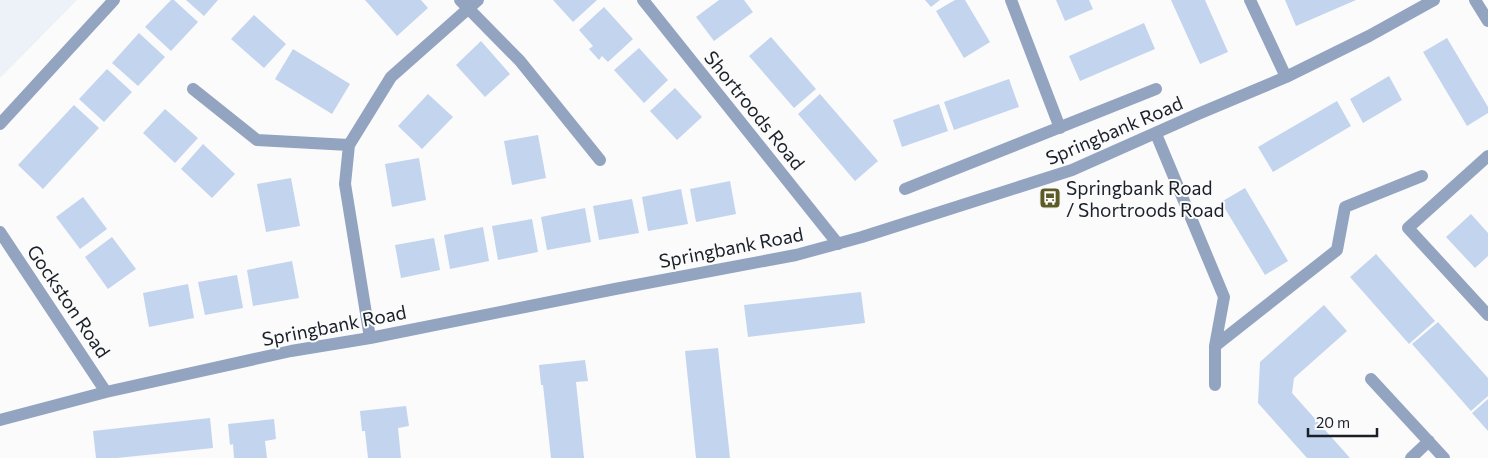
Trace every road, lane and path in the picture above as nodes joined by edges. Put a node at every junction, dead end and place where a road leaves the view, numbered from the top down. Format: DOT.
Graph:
graph roads {
  1 [pos="114,0"];
  2 [pos="1011,0"];
  3 [pos="1250,0"];
  4 [pos="1434,0"];
  5 [pos="1475,0"];
  6 [pos="645,1"];
  7 [pos="469,3"];
  8 [pos="1488,21"];
  9 [pos="1286,77"];
  10 [pos="193,89"];
  11 [pos="1156,89"];
  12 [pos="0,124"];
  13 [pos="1060,128"];
  14 [pos="1156,134"];
  15 [pos="349,145"];
  16 [pos="1488,156"];
  17 [pos="600,160"];
  18 [pos="1422,176"];
  19 [pos="905,190"];
  20 [pos="0,232"];
  21 [pos="838,244"];
  22 [pos="1488,315"];
  23 [pos="370,338"];
  24 [pos="1215,346"];
  25 [pos="1371,379"];
  26 [pos="1215,385"];
  27 [pos="106,392"];
  28 [pos="0,420"];
  29 [pos="1428,441"];
  30 [pos="1411,458"];
  31 [pos="1444,458"];
  1 -- 12 [label="street"];
  2 -- 13 [label="street"];
  3 -- 9 [label="street"];
  4 -- 9 [label="street, Springbank Road"];
  5 -- 8 [label="street"];
  6 -- 21 [label="street, Shortroods Road"];
  7 -- 15 [label="street"];
  7 -- 17 [label="street"];
  9 -- 14 [label="street, Springbank Road"];
  10 -- 15 [label="street"];
  11 -- 13 [label="street"];
  13 -- 19 [label="street"];
  14 -- 21 [label="street, Springbank Road"];
  14 -- 24 [label="street"];
  15 -- 23 [label="street"];
  16 -- 22 [label="street"];
  18 -- 24 [label="street"];
  20 -- 27 [label="street, Gockston Road"];
  21 -- 23 [label="street, Springbank Road"];
  23 -- 27 [label="street, Springbank Road"];
  24 -- 26 [label="street"];
  25 -- 29 [label="street"];
  27 -- 28 [label="street, Springbank Road"];
  29 -- 30 [label="street"];
  29 -- 31 [label="street"];
}
